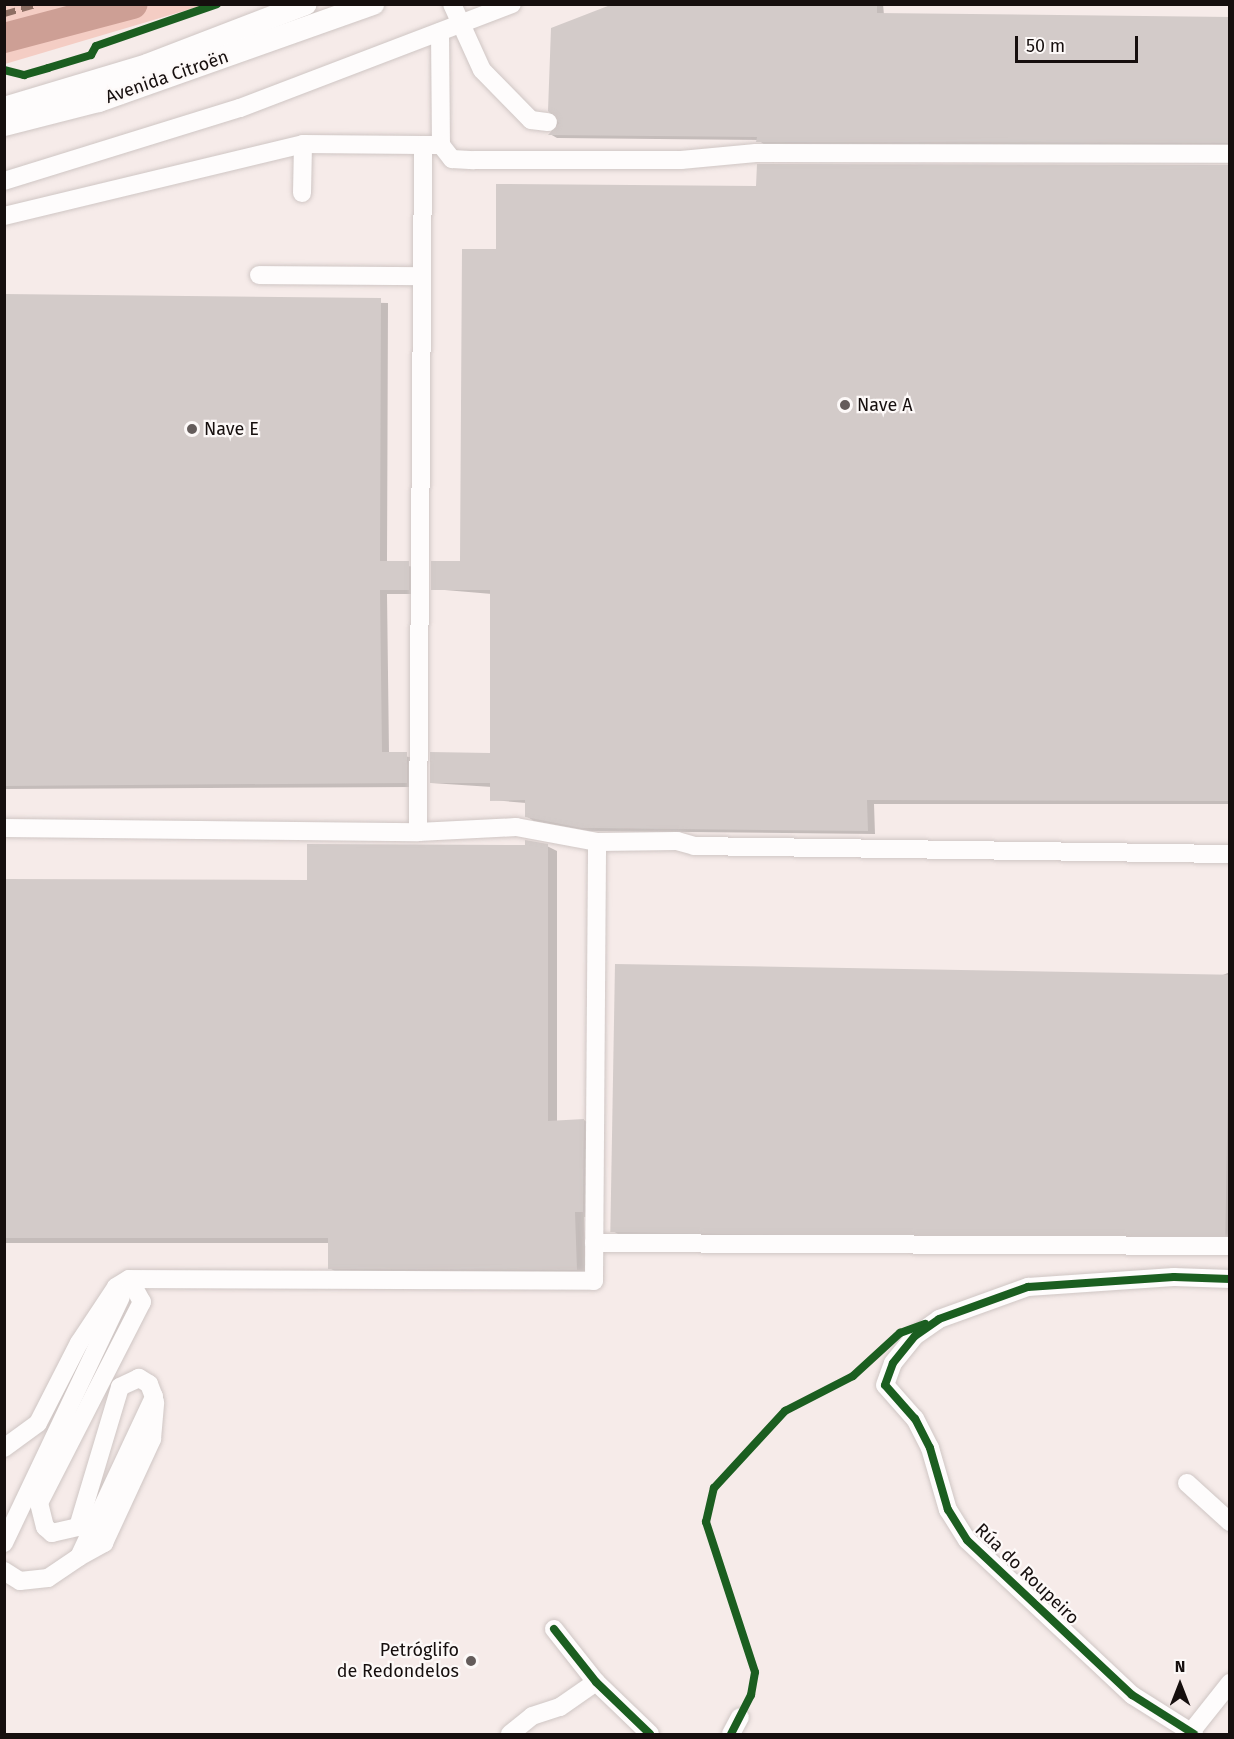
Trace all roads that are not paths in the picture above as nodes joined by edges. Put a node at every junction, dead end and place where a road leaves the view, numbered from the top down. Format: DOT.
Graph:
graph roads {
  1 [pos="306,4"];
  2 [pos="373,4"];
  3 [pos="452,4"];
  4 [pos="512,4"];
  5 [pos="459,26"];
  6 [pos="441,32"];
  7 [pos="4,108"];
  8 [pos="548,122"];
  9 [pos="4,125"];
  10 [pos="303,144"];
  11 [pos="432,145"];
  12 [pos="1230,154"];
  13 [pos="4,181"];
  14 [pos="302,193"];
  15 [pos="4,216"];
  16 [pos="259,274"];
  17 [pos="421,276"];
  18 [pos="4,828"];
  19 [pos="418,832"];
  20 [pos="597,842"];
  21 [pos="1230,854"];
  22 [pos="594,1243"];
  23 [pos="1230,1246"];
  24 [pos="129,1279"];
  25 [pos="1230,1280"];
  26 [pos="4,1448"];
  27 [pos="1186,1483"];
  28 [pos="1230,1522"];
  29 [pos="4,1543"];
  30 [pos="4,1571"];
  31 [pos="554,1629"];
  32 [pos="597,1682"];
  33 [pos="1230,1683"];
  34 [pos="740,1717"];
  35 [pos="1193,1733"];
  36 [pos="510,1734"];
  37 [pos="650,1734"];
  38 [pos="731,1734"];
  1 -- 7 [label="main road, Avenida Citroën"];
  2 -- 9 [label="main road, Avenida Citroën"];
  3 -- 5 [label="street"];
  4 -- 5 [label="street"];
  5 -- 6 [label="street"];
  5 -- 8 [label="street"];
  6 -- 11 [label="street"];
  6 -- 13 [label="street"];
  10 -- 11 [label="street"];
  10 -- 14 [label="street"];
  10 -- 15 [label="street"];
  11 -- 12 [label="street"];
  11 -- 17 [label="street"];
  16 -- 17 [label="street"];
  17 -- 19 [label="street"];
  18 -- 19 [label="street"];
  19 -- 20 [label="street"];
  20 -- 21 [label="street"];
  20 -- 22 [label="street"];
  22 -- 23 [label="street"];
  22 -- 24 [label="street"];
  24 -- 26 [label="street"];
  24 -- 29 [label="street"];
  24 -- 30 [label="street"];
  25 -- 35 [label="street, Rúa do Roupeiro"];
  27 -- 28 [label="street"];
  31 -- 32 [label="street"];
  32 -- 36 [label="street"];
  32 -- 37 [label="street"];
  33 -- 35 [label="street, Rúa do Roupeiro"];
  34 -- 38 [label="street"];
}
